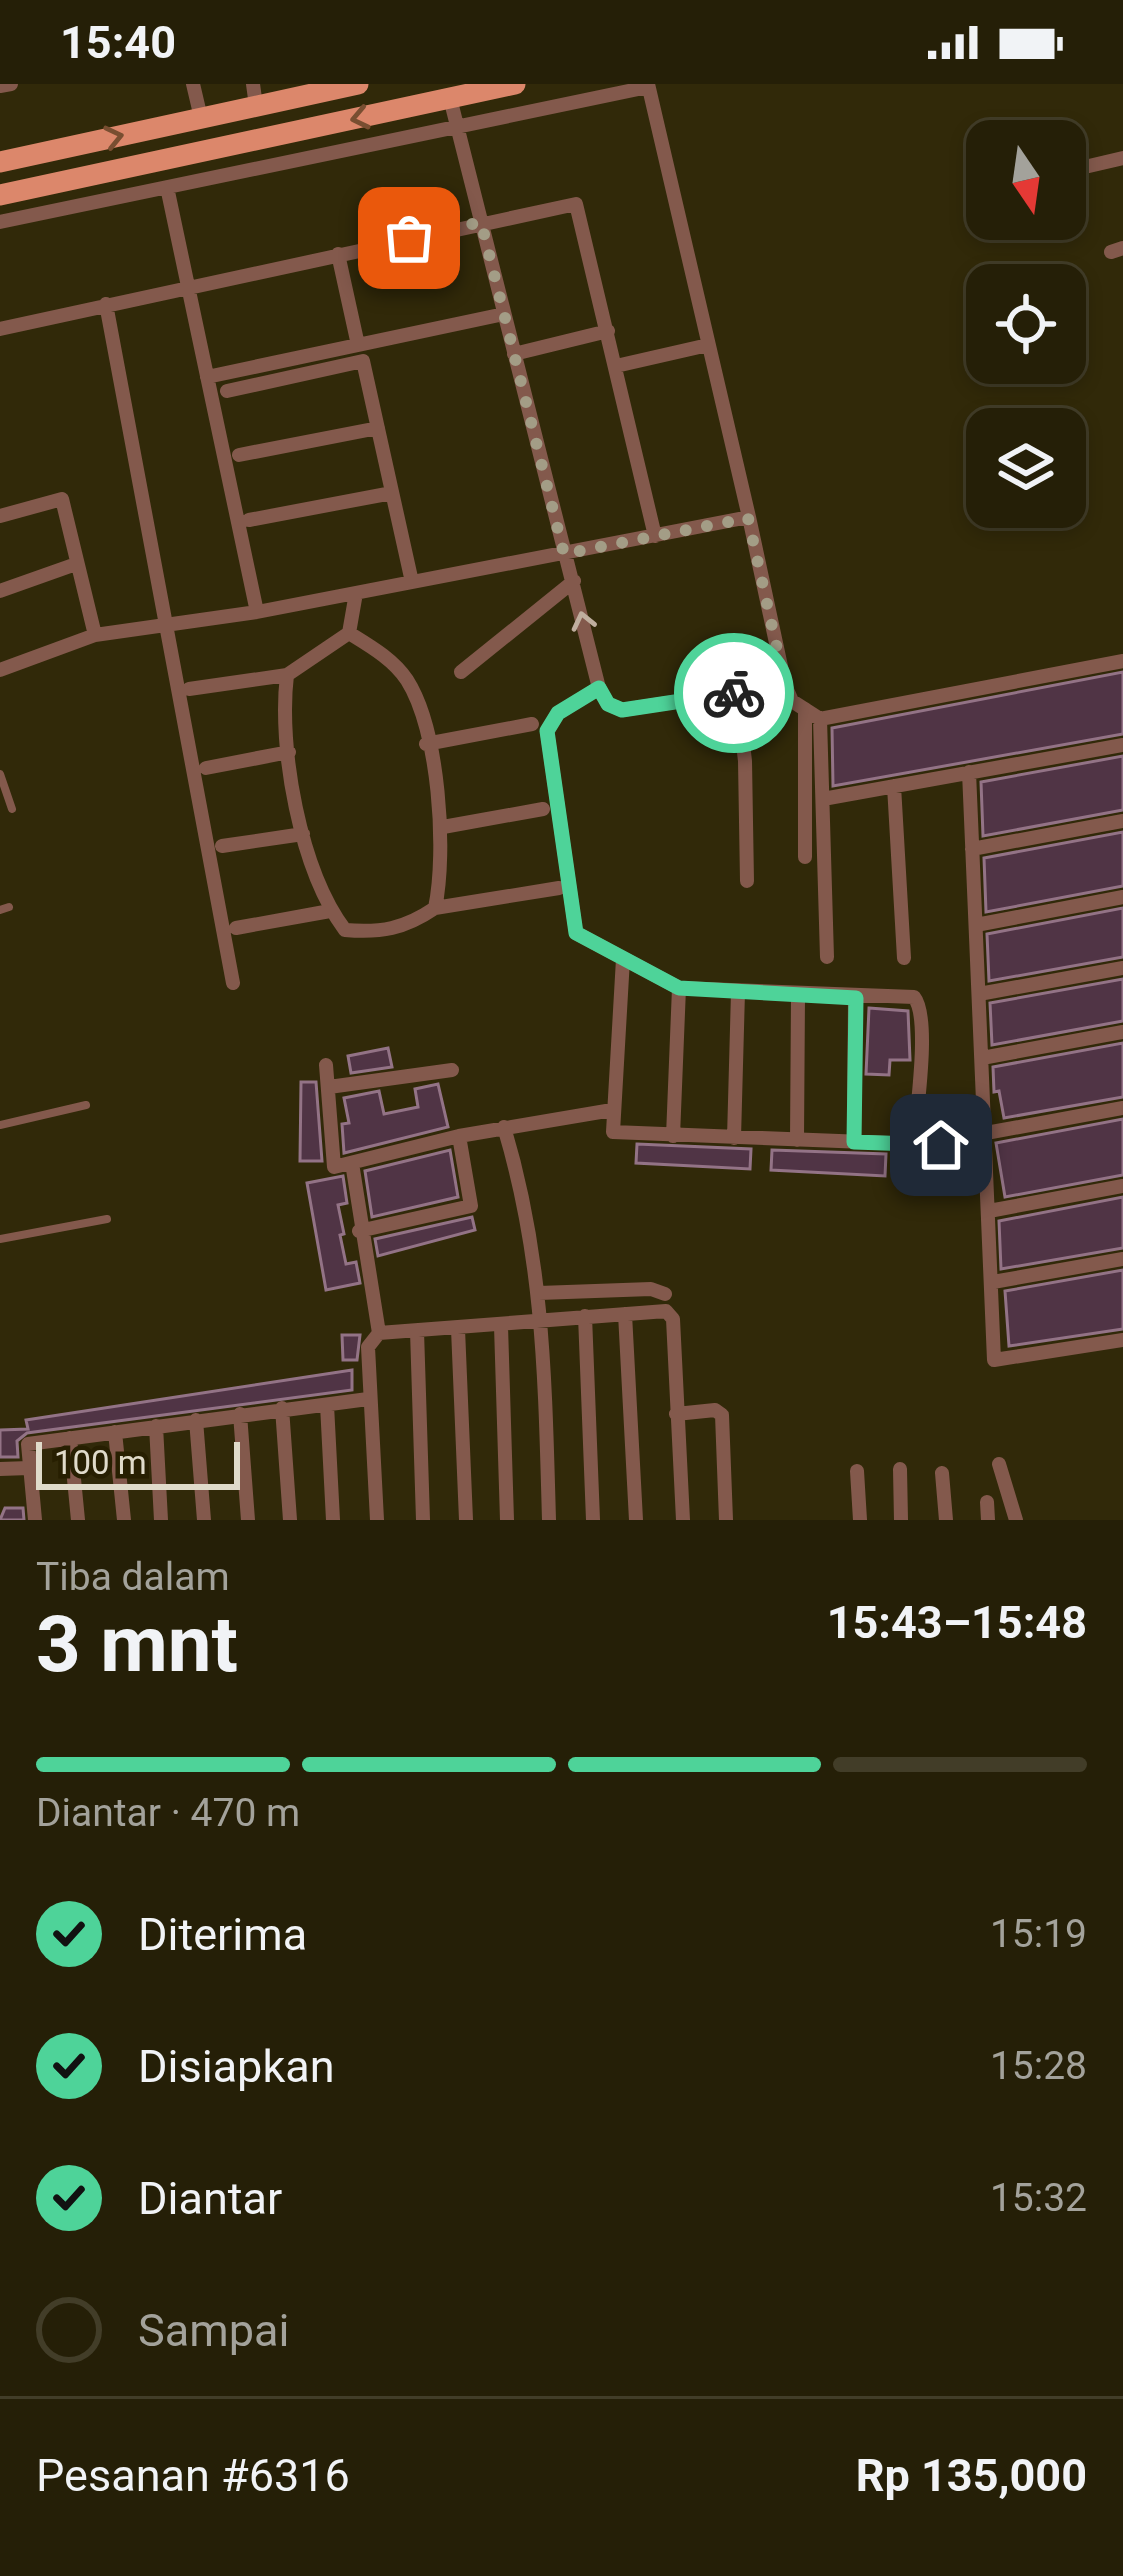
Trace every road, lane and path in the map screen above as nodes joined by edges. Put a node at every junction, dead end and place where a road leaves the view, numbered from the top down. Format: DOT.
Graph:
graph roads {
  1 [pos="11,84"];
  2 [pos="194,84"];
  3 [pos="358,84"];
  4 [pos="515,84"];
  5 [pos="0,86"];
  6 [pos="648,86"];
  7 [pos="254,95"];
  8 [pos="450,98"];
  9 [pos="201,118"];
  10 [pos="457,127"];
  11 [pos="1123,158"];
  12 [pos="0,163"];
  13 [pos="1089,166"];
  14 [pos="167,187"];
  15 [pos="5,194"];
  16 [pos="8,220"];
  17 [pos="481,222"];
  18 [pos="338,254"];
  19 [pos="188,286"];
  20 [pos="106,304"];
  21 [pos="504,314"];
  22 [pos="0,328"];
  23 [pos="608,331"];
  24 [pos="358,345"];
  25 [pos="709,345"];
  26 [pos="514,354"];
  27 [pos="616,366"];
  28 [pos="207,377"];
  29 [pos="226,391"];
  30 [pos="378,428"];
  31 [pos="239,455"];
  32 [pos="392,493"];
  33 [pos="0,516"];
  34 [pos="748,518"];
  35 [pos="249,520"];
  36 [pos="655,536"];
  37 [pos="564,554"];
  38 [pos="76,564"];
  39 [pos="574,581"];
  40 [pos="412,582"];
  41 [pos="0,591"];
  42 [pos="356,593"];
  43 [pos="256,612"];
  44 [pos="164,622"];
  45 [pos="349,633"];
  46 [pos="95,635"];
  47 [pos="1123,661"];
  48 [pos="0,670"];
  49 [pos="461,672"];
  50 [pos="287,675"];
  51 [pos="785,685"];
  52 [pos="189,688"];
  53 [pos="599,688"];
  54 [pos="737,692"];
  55 [pos="805,709"];
  56 [pos="820,718"];
  57 [pos="532,724"];
  58 [pos="427,744"];
  59 [pos="1123,745"];
  60 [pos="290,752"];
  61 [pos="206,768"];
  62 [pos="969,772"];
  63 [pos="0,774"];
  64 [pos="894,786"];
  65 [pos="823,799"];
  66 [pos="12,808"];
  67 [pos="543,808"];
  68 [pos="1123,821"];
  69 [pos="443,827"];
  70 [pos="303,834"];
  71 [pos="222,846"];
  72 [pos="972,849"];
  73 [pos="805,857"];
  74 [pos="747,881"];
  75 [pos="559,888"];
  76 [pos="1123,897"];
  77 [pos="435,908"];
  78 [pos="330,911"];
  79 [pos="976,925"];
  80 [pos="236,928"];
  81 [pos="826,957"];
  82 [pos="622,958"];
  83 [pos="904,958"];
  84 [pos="1123,968"];
  85 [pos="233,983"];
  86 [pos="679,988"];
  87 [pos="738,992"];
  88 [pos="979,994"];
  89 [pos="798,995"];
  90 [pos="856,998"];
  91 [pos="1123,1032"];
  92 [pos="982,1058"];
  93 [pos="326,1065"];
  94 [pos="452,1070"];
  95 [pos="329,1087"];
  96 [pos="86,1105"];
  97 [pos="1123,1108"];
  98 [pos="613,1109"];
  99 [pos="0,1125"];
  100 [pos="504,1127"];
  101 [pos="986,1133"];
  102 [pos="459,1136"];
  103 [pos="673,1136"];
  104 [pos="734,1138"];
  105 [pos="797,1140"];
  106 [pos="854,1142"];
  107 [pos="914,1144"];
  108 [pos="941,1145"];
  109 [pos="352,1163"];
  110 [pos="1123,1186"];
  111 [pos="989,1211"];
  112 [pos="107,1219"];
  113 [pos="358,1231"];
  114 [pos="0,1239"];
  115 [pos="1123,1259"];
  116 [pos="992,1282"];
  117 [pos="539,1293"];
  118 [pos="665,1294"];
  119 [pos="625,1314"];
  120 [pos="584,1316"];
  121 [pos="544,1324"];
  122 [pos="501,1326"];
  123 [pos="458,1329"];
  124 [pos="417,1331"];
  125 [pos="379,1333"];
  126 [pos="1123,1340"];
  127 [pos="368,1399"];
  128 [pos="327,1405"];
  129 [pos="282,1408"];
  130 [pos="240,1414"];
  131 [pos="676,1414"];
  132 [pos="196,1420"];
  133 [pos="156,1426"];
  134 [pos="115,1432"];
  135 [pos="70,1438"];
  136 [pos="999,1464"];
  137 [pos="0,1468"];
  138 [pos="29,1468"];
  139 [pos="900,1469"];
  140 [pos="857,1472"];
  141 [pos="943,1473"];
  142 [pos="987,1502"];
  143 [pos="34,1520"];
  144 [pos="78,1520"];
  145 [pos="124,1520"];
  146 [pos="161,1520"];
  147 [pos="204,1520"];
  148 [pos="248,1520"];
  149 [pos="290,1520"];
  150 [pos="333,1520"];
  151 [pos="376,1520"];
  152 [pos="423,1520"];
  153 [pos="466,1520"];
  154 [pos="507,1520"];
  155 [pos="549,1520"];
  156 [pos="592,1520"];
  157 [pos="636,1520"];
  158 [pos="683,1520"];
  159 [pos="726,1520"];
  160 [pos="860,1520"];
  161 [pos="901,1520"];
  162 [pos="946,1520"];
  163 [pos="988,1520"];
  164 [pos="1016,1520"];
  1 -- 5 [label="street"];
  2 -- 9 [label="street"];
  3 -- 7 [label="main road"];
  4 -- 8 [label="main road"];
  6 -- 10 [label="street"];
  6 -- 25 [label="street"];
  7 -- 9 [label="main road"];
  8 -- 10 [label="street"];
  8 -- 15 [label="main road, one-way"];
  12 -- 9 [label="main road, one-way"];
  10 -- 14 [label="street"];
  10 -- 17 [label="street"];
  11 -- 13 [label="street"];
  14 -- 16 [label="street"];
  14 -- 19 [label="street"];
  15 -- 16 [label="street"];
  17 -- 18 [label="street"];
  17 -- 21 [label="street"];
  17 -- 23 [label="street"];
  18 -- 19 [label="street"];
  18 -- 24 [label="street"];
  19 -- 20 [label="street"];
  19 -- 28 [label="street"];
  20 -- 22 [label="street"];
  20 -- 44 [label="street"];
  21 -- 24 [label="street"];
  21 -- 26 [label="street"];
  23 -- 26 [label="street"];
  23 -- 27 [label="street"];
  24 -- 28 [label="street"];
  25 -- 27 [label="street"];
  25 -- 34 [label="street"];
  26 -- 37 [label="street"];
  27 -- 36 [label="street"];
  28 -- 43 [label="street"];
  29 -- 30 [label="street"];
  30 -- 31 [label="street"];
  30 -- 32 [label="street"];
  32 -- 35 [label="street"];
  32 -- 40 [label="street"];
  33 -- 38 [label="street"];
  34 -- 36 [label="street"];
  34 -- 51 [label="street"];
  36 -- 37 [label="street"];
  37 -- 39 [label="street"];
  37 -- 40 [label="street"];
  38 -- 41 [label="street"];
  38 -- 46 [label="street"];
  39 -- 49 [label="street"];
  53 -- 39 [label="street, one-way"];
  40 -- 42 [label="street"];
  42 -- 43 [label="street"];
  42 -- 45 [label="street"];
  43 -- 44 [label="street"];
  44 -- 46 [label="street"];
  44 -- 85 [label="street"];
  45 -- 50 [label="street"];
  45 -- 58 [label="street"];
  46 -- 48 [label="street"];
  47 -- 56 [label="street"];
  50 -- 52 [label="street"];
  50 -- 60 [label="street"];
  51 -- 54 [label="street"];
  51 -- 55 [label="street"];
  53 -- 54 [label="street"];
  53 -- 82 [label="street"];
  54 -- 74 [label="street"];
  55 -- 56 [label="street"];
  55 -- 73 [label="street"];
  56 -- 65 [label="street"];
  57 -- 58 [label="street"];
  58 -- 69 [label="street"];
  59 -- 62 [label="street"];
  60 -- 61 [label="street"];
  60 -- 70 [label="street"];
  62 -- 64 [label="street"];
  62 -- 72 [label="street"];
  63 -- 66 [label="lane"];
  64 -- 65 [label="street"];
  64 -- 83 [label="street"];
  65 -- 81 [label="street"];
  67 -- 69 [label="street"];
  68 -- 72 [label="street"];
  69 -- 77 [label="street"];
  70 -- 71 [label="street"];
  70 -- 78 [label="street"];
  72 -- 79 [label="street"];
  75 -- 77 [label="street"];
  76 -- 79 [label="street"];
  77 -- 78 [label="street"];
  78 -- 80 [label="street"];
  79 -- 88 [label="street"];
  82 -- 86 [label="street"];
  82 -- 98 [label="street"];
  84 -- 88 [label="street"];
  86 -- 87 [label="street"];
  86 -- 103 [label="street"];
  87 -- 89 [label="street"];
  87 -- 104 [label="street"];
  88 -- 92 [label="street"];
  89 -- 90 [label="street"];
  89 -- 105 [label="street"];
  90 -- 106 [label="street"];
  90 -- 107 [label="street"];
  91 -- 92 [label="street"];
  92 -- 101 [label="street"];
  93 -- 95 [label="street"];
  94 -- 95 [label="street"];
  95 -- 109 [label="street"];
  96 -- 99 [label="lane"];
  97 -- 101 [label="street"];
  98 -- 100 [label="street"];
  98 -- 103 [label="street"];
  100 -- 102 [label="street"];
  100 -- 117 [label="street"];
  101 -- 111 [label="street"];
  102 -- 109 [label="street"];
  102 -- 113 [label="street"];
  103 -- 104 [label="street"];
  104 -- 105 [label="street"];
  105 -- 106 [label="street"];
  106 -- 107 [label="street"];
  107 -- 108 [label="street"];
  109 -- 113 [label="street"];
  110 -- 111 [label="street"];
  111 -- 116 [label="street"];
  112 -- 114 [label="lane"];
  113 -- 125 [label="street"];
  115 -- 116 [label="street"];
  116 -- 126 [label="street"];
  117 -- 118 [label="street"];
  117 -- 121 [label="street"];
  119 -- 120 [label="street"];
  119 -- 131 [label="street"];
  119 -- 157 [label="street"];
  120 -- 121 [label="street"];
  120 -- 156 [label="street"];
  121 -- 122 [label="street"];
  121 -- 155 [label="street"];
  122 -- 123 [label="street"];
  122 -- 154 [label="street"];
  123 -- 124 [label="street"];
  123 -- 153 [label="street"];
  124 -- 125 [label="street"];
  124 -- 152 [label="street"];
  125 -- 127 [label="street"];
  127 -- 128 [label="street"];
  127 -- 151 [label="street"];
  128 -- 129 [label="street"];
  128 -- 150 [label="street"];
  129 -- 130 [label="street"];
  129 -- 149 [label="street"];
  130 -- 132 [label="street"];
  130 -- 148 [label="street"];
  131 -- 158 [label="street"];
  131 -- 159 [label="street"];
  132 -- 133 [label="street"];
  132 -- 147 [label="street"];
  133 -- 134 [label="street"];
  133 -- 146 [label="street"];
  134 -- 135 [label="street"];
  134 -- 145 [label="street"];
  135 -- 138 [label="street"];
  135 -- 144 [label="street"];
  136 -- 164 [label="street"];
  137 -- 138 [label="street"];
  138 -- 143 [label="street"];
  139 -- 161 [label="street"];
  140 -- 160 [label="street"];
  141 -- 162 [label="street"];
  142 -- 163 [label="street"];
}
